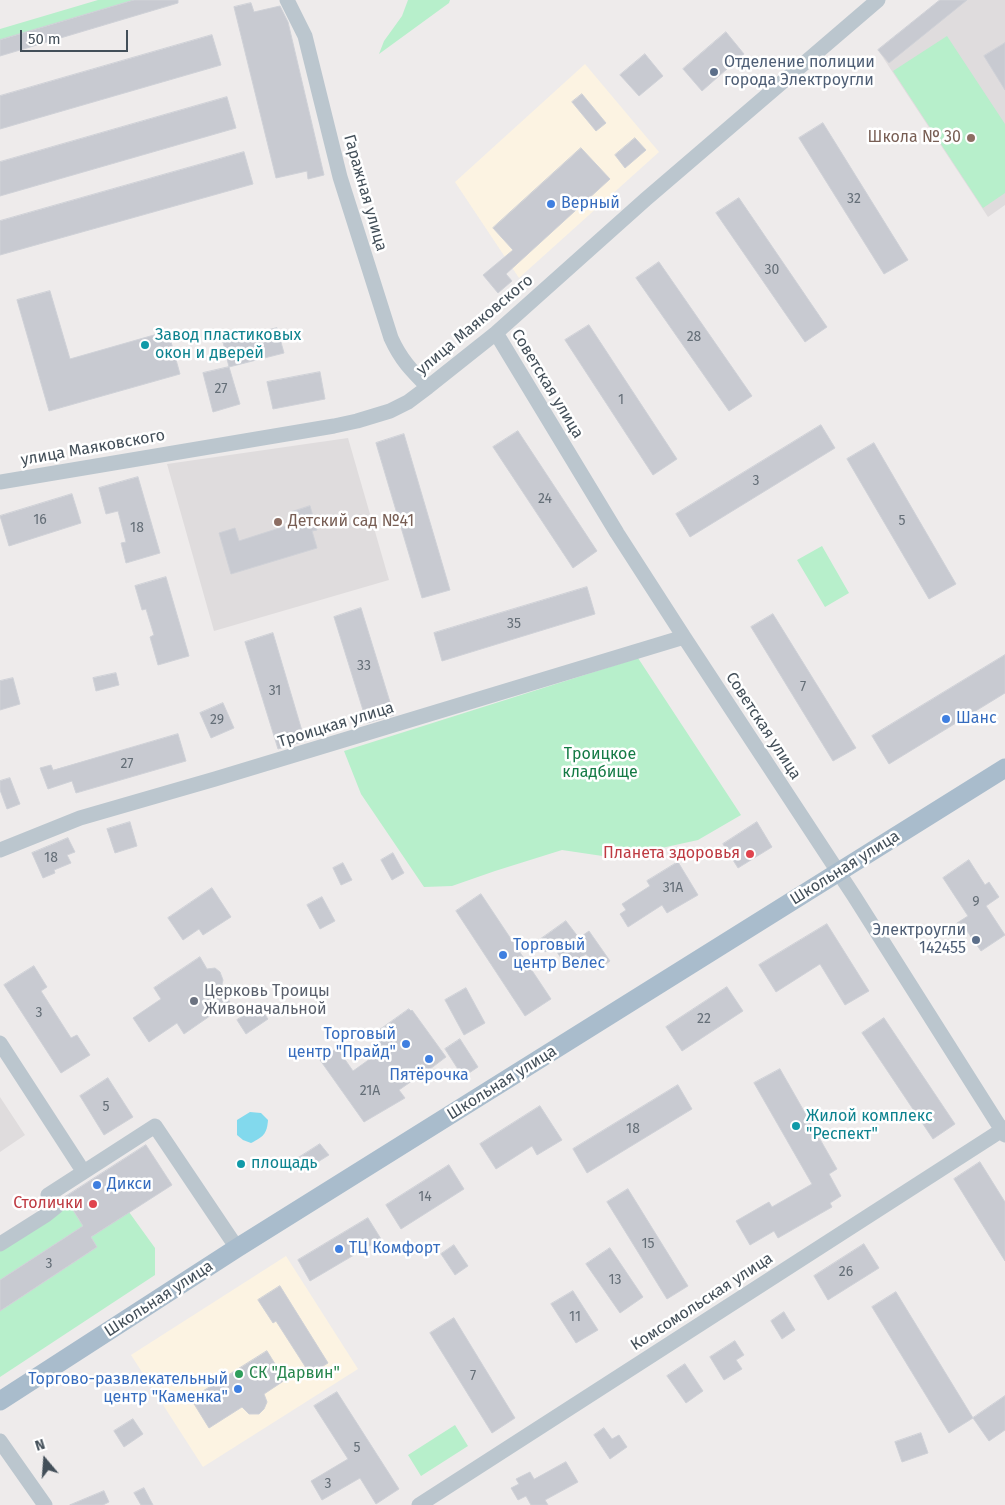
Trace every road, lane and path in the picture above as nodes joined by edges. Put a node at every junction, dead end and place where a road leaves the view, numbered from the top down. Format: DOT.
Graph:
graph roads {
  1 [pos="287,0"];
  2 [pos="878,0"];
  3 [pos="496,333"];
  4 [pos="428,387"];
  5 [pos="0,482"];
  6 [pos="684,638"];
  7 [pos="1005,768"];
  8 [pos="0,850"];
  9 [pos="838,872"];
  10 [pos="0,1043"];
  11 [pos="1004,1131"];
  12 [pos="83,1171"];
  13 [pos="0,1244"];
  14 [pos="237,1248"];
  15 [pos="0,1401"];
  16 [pos="0,1441"];
  17 [pos="46,1505"];
  18 [pos="419,1505"];
  1 -- 4 [label="street, Гаражная улица"];
  2 -- 3 [label="street, улица Маяковского"];
  3 -- 4 [label="street, улица Маяковского"];
  3 -- 6 [label="street, Советская улица"];
  4 -- 5 [label="street, улица Маяковского"];
  6 -- 8 [label="street, Троицкая улица"];
  6 -- 9 [label="street, Советская улица"];
  7 -- 9 [label="main road, Школьная улица"];
  9 -- 11 [label="street, Советская улица"];
  9 -- 14 [label="main road, Школьная улица"];
  10 -- 12 [label="street"];
  11 -- 18 [label="street, Комсомольская улица"];
  12 -- 13 [label="street"];
  12 -- 14 [label="street"];
  14 -- 15 [label="main road, Школьная улица"];
  16 -- 17 [label="street"];
}
